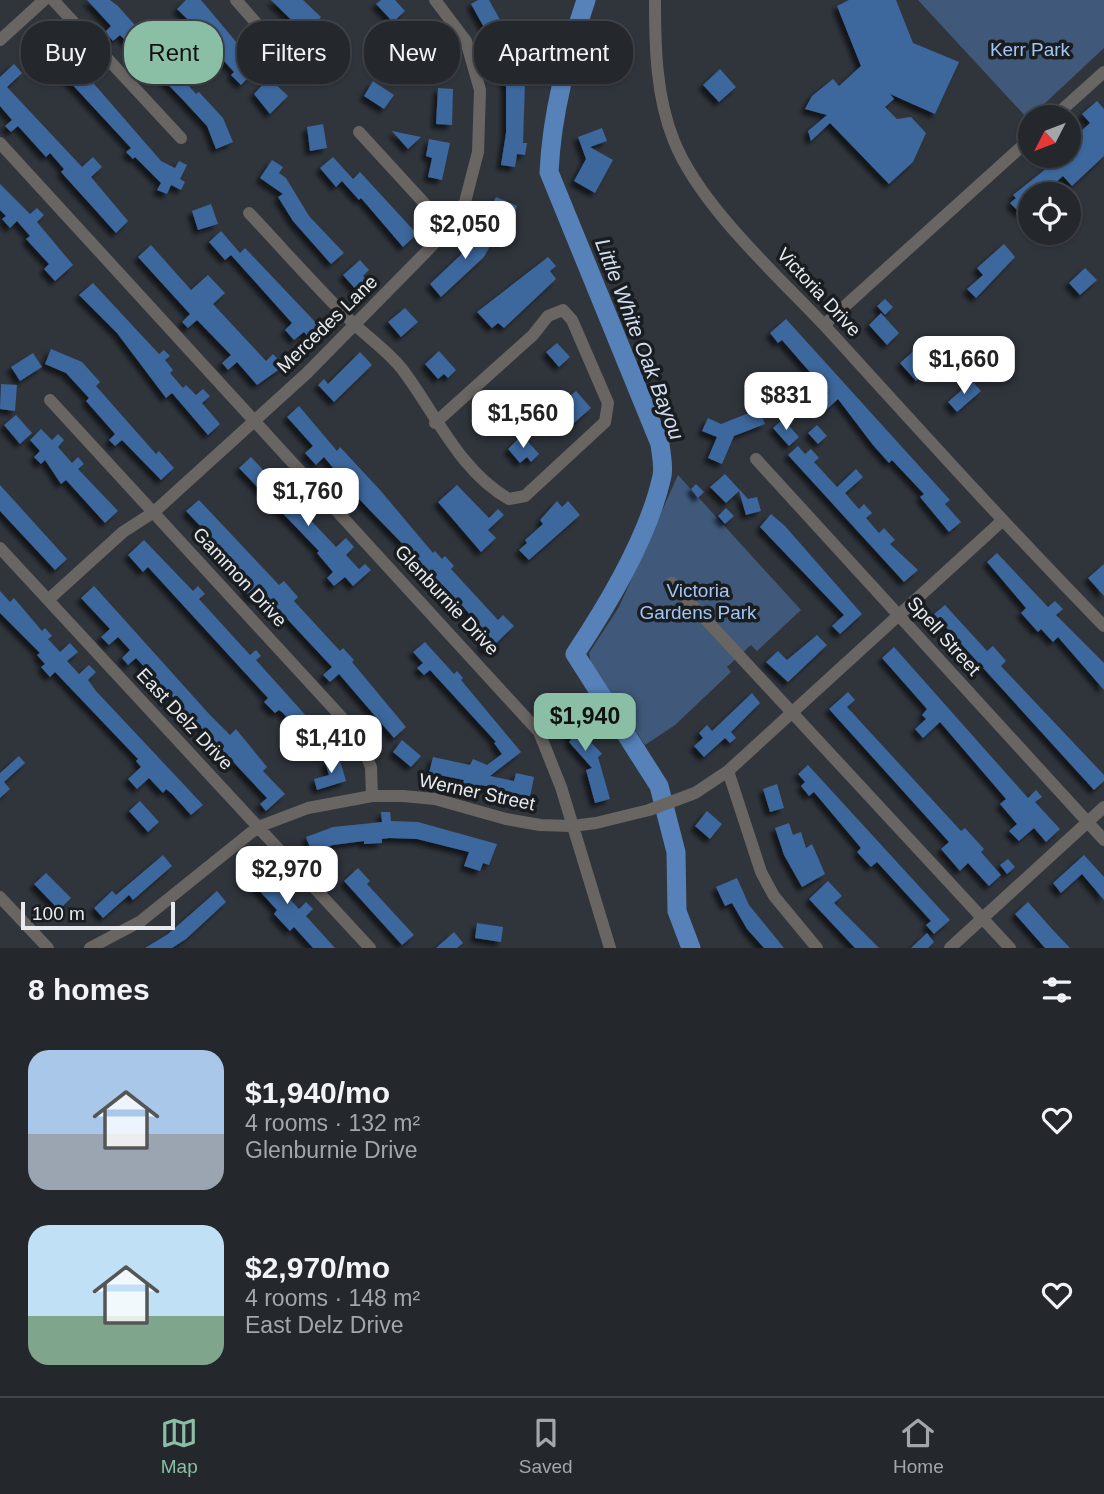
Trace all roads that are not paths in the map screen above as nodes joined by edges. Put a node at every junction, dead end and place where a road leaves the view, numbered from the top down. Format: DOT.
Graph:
graph roads {
  1 [pos="44,0"];
  2 [pos="52,0"];
  3 [pos="236,0"];
  4 [pos="655,0"];
  5 [pos="440,7"];
  6 [pos="255,21"];
  7 [pos="0,40"];
  8 [pos="1104,72"];
  9 [pos="1067,105"];
  10 [pos="359,132"];
  11 [pos="181,138"];
  12 [pos="0,143"];
  13 [pos="1018,150"];
  14 [pos="249,213"];
  15 [pos="447,229"];
  16 [pos="353,323"];
  17 [pos="824,326"];
  18 [pos="50,400"];
  19 [pos="254,420"];
  20 [pos="435,423"];
  21 [pos="756,459"];
  22 [pos="154,512"];
  23 [pos="1003,520"];
  24 [pos="0,548"];
  25 [pos="672,583"];
  26 [pos="48,600"];
  27 [pos="898,615"];
  28 [pos="1104,626"];
  29 [pos="792,712"];
  30 [pos="728,771"];
  31 [pos="372,796"];
  32 [pos="1104,807"];
  33 [pos="1088,822"];
  34 [pos="572,826"];
  35 [pos="258,827"];
  36 [pos="1104,840"];
  37 [pos="0,897"];
  38 [pos="983,918"];
  39 [pos="48,948"];
  40 [pos="90,948"];
  41 [pos="370,948"];
  42 [pos="610,948"];
  43 [pos="817,948"];
  44 [pos="950,948"];
  45 [pos="1010,948"];
  1 -- 7 [label="street"];
  2 -- 11 [label="street"];
  3 -- 6 [label="street"];
  4 -- 17 [label="street, Victoria Drive"];
  5 -- 15 [label="street, Mercedes Lane"];
  8 -- 9 [label="street"];
  10 -- 15 [label="street"];
  12 -- 19 [label="street, Glenburnie Drive"];
  13 -- 17 [label="street"];
  14 -- 16 [label="street"];
  15 -- 16 [label="street, Mercedes Lane"];
  16 -- 19 [label="street, Mercedes Lane"];
  16 -- 20 [label="street"];
  17 -- 23 [label="street, Victoria Drive"];
  18 -- 22 [label="street, Gammon Drive"];
  19 -- 22 [label="street, Mercedes Lane"];
  19 -- 34 [label="street, Glenburnie Drive"];
  20 -- 20 [label="street"];
  21 -- 27 [label="street, Spell Street"];
  22 -- 26 [label="street, Mercedes Lane"];
  22 -- 31 [label="street, Gammon Drive"];
  23 -- 27 [label="street, Werner Street"];
  23 -- 28 [label="street, Victoria Drive"];
  24 -- 26 [label="street, East Delz Drive"];
  25 -- 29 [label="street"];
  26 -- 35 [label="street, East Delz Drive"];
  27 -- 29 [label="street, Werner Street"];
  27 -- 33 [label="street, Spell Street"];
  29 -- 30 [label="street, Werner Street"];
  29 -- 38 [label="street"];
  30 -- 34 [label="street, Werner Street"];
  30 -- 43 [label="street"];
  31 -- 34 [label="street, Werner Street"];
  31 -- 35 [label="street, Werner Street"];
  32 -- 33 [label="street"];
  33 -- 36 [label="street, Spell Street"];
  33 -- 38 [label="street"];
  34 -- 42 [label="street, Glenburnie Drive"];
  35 -- 40 [label="street, Werner Street"];
  35 -- 41 [label="street, East Delz Drive"];
  37 -- 39 [label="street"];
  38 -- 44 [label="street"];
  38 -- 45 [label="street"];
}
